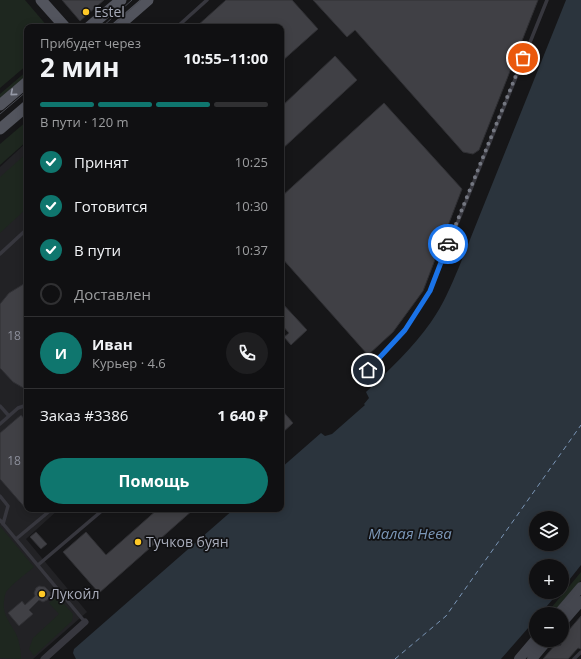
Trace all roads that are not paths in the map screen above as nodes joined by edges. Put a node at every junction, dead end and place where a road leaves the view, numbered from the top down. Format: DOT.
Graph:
graph roads {
  1 [pos="121,0"];
  2 [pos="148,0"];
  3 [pos="207,0"];
  4 [pos="547,0"];
  5 [pos="44,1"];
  6 [pos="63,24"];
  7 [pos="93,24"];
  8 [pos="120,24"];
  9 [pos="180,24"];
  10 [pos="24,85"];
  11 [pos="0,105"];
  12 [pos="24,109"];
  13 [pos="0,129"];
  14 [pos="24,232"];
  15 [pos="0,254"];
  16 [pos="368,370"];
  17 [pos="0,406"];
  18 [pos="24,406"];
  19 [pos="9,416"];
  20 [pos="0,424"];
  21 [pos="0,496"];
  22 [pos="48,512"];
  23 [pos="100,512"];
  24 [pos="0,520"];
  25 [pos="3,524"];
  26 [pos="16,539"];
  27 [pos="38,565"];
  28 [pos="581,586"];
  29 [pos="564,607"];
  30 [pos="579,607"];
  31 [pos="569,617"];
  32 [pos="85,622"];
  33 [pos="529,647"];
  34 [pos="546,647"];
  35 [pos="581,652"];
  36 [pos="575,657"];
  37 [pos="44,659"];
  38 [pos="519,659"];
  39 [pos="532,659"];
  1 -- 7 [label="main road"];
  2 -- 8 [label="main road"];
  3 -- 9 [label="lane"];
  4 -- 16 [label="lane"];
  5 -- 6 [label="main road"];
  10 -- 11 [label="main road, one-way"];
  12 -- 13 [label="main road"];
  14 -- 15 [label="lane"];
  17 -- 19 [label="lane"];
  18 -- 19 [label="lane"];
  19 -- 20 [label="lane"];
  21 -- 25 [label="lane"];
  22 -- 26 [label="lane"];
  23 -- 27 [label="lane"];
  24 -- 25 [label="lane"];
  25 -- 26 [label="lane"];
  26 -- 27 [label="lane"];
  27 -- 32 [label="lane"];
  28 -- 29 [label="main road"];
  30 -- 31 [label="main road"];
  32 -- 37 [label="street"];
  33 -- 38 [label="main road"];
  34 -- 39 [label="main road"];
  35 -- 36 [label="lane"];
}
